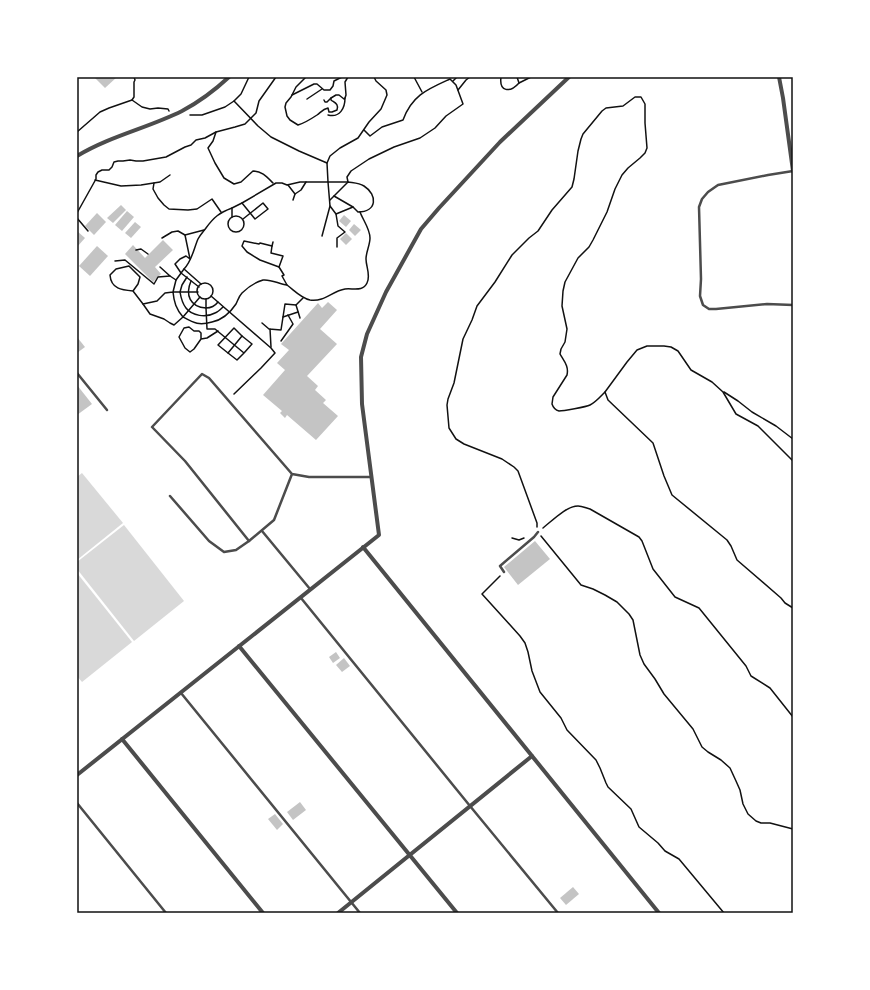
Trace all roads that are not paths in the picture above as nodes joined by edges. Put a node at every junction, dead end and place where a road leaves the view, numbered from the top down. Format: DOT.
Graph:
graph roads {
  1 [pos="229,77"];
  2 [pos="570,77"];
  3 [pos="779,77"];
  4 [pos="77,156"];
  5 [pos="793,171"];
  6 [pos="793,305"];
  7 [pos="77,373"];
  8 [pos="107,410"];
  9 [pos="292,474"];
  10 [pos="371,477"];
  11 [pos="170,496"];
  12 [pos="262,531"];
  13 [pos="538,532"];
  14 [pos="249,541"];
  15 [pos="363,547"];
  16 [pos="504,572"];
  17 [pos="310,589"];
  18 [pos="300,597"];
  19 [pos="239,646"];
  20 [pos="181,693"];
  21 [pos="122,739"];
  22 [pos="532,756"];
  23 [pos="77,775"];
  24 [pos="77,803"];
  25 [pos="470,806"];
  26 [pos="410,854"];
  27 [pos="351,902"];
  28 [pos="166,913"];
  29 [pos="263,913"];
  30 [pos="338,913"];
  31 [pos="360,913"];
  32 [pos="458,913"];
  33 [pos="558,913"];
  34 [pos="659,913"];
  1 -- 4 [label="street"];
  2 -- 10 [label="street"];
  3 -- 5 [label="street"];
  5 -- 6 [label="lane"];
  7 -- 8 [label="lane"];
  9 -- 10 [label="lane"];
  9 -- 12 [label="lane"];
  9 -- 14 [label="lane"];
  10 -- 15 [label="street"];
  11 -- 14 [label="lane"];
  12 -- 14 [label="lane"];
  12 -- 17 [label="lane"];
  13 -- 16 [label="lane"];
  15 -- 17 [label="street"];
  15 -- 22 [label="street"];
  17 -- 18 [label="street"];
  18 -- 19 [label="street"];
  18 -- 25 [label="lane"];
  19 -- 20 [label="street"];
  19 -- 26 [label="street"];
  20 -- 21 [label="street"];
  20 -- 27 [label="lane"];
  21 -- 23 [label="street"];
  21 -- 29 [label="street"];
  22 -- 25 [label="street"];
  22 -- 34 [label="street"];
  24 -- 28 [label="lane"];
  25 -- 26 [label="street"];
  25 -- 33 [label="lane"];
  26 -- 27 [label="street"];
  26 -- 32 [label="street"];
  27 -- 30 [label="street"];
  27 -- 31 [label="lane"];
}
